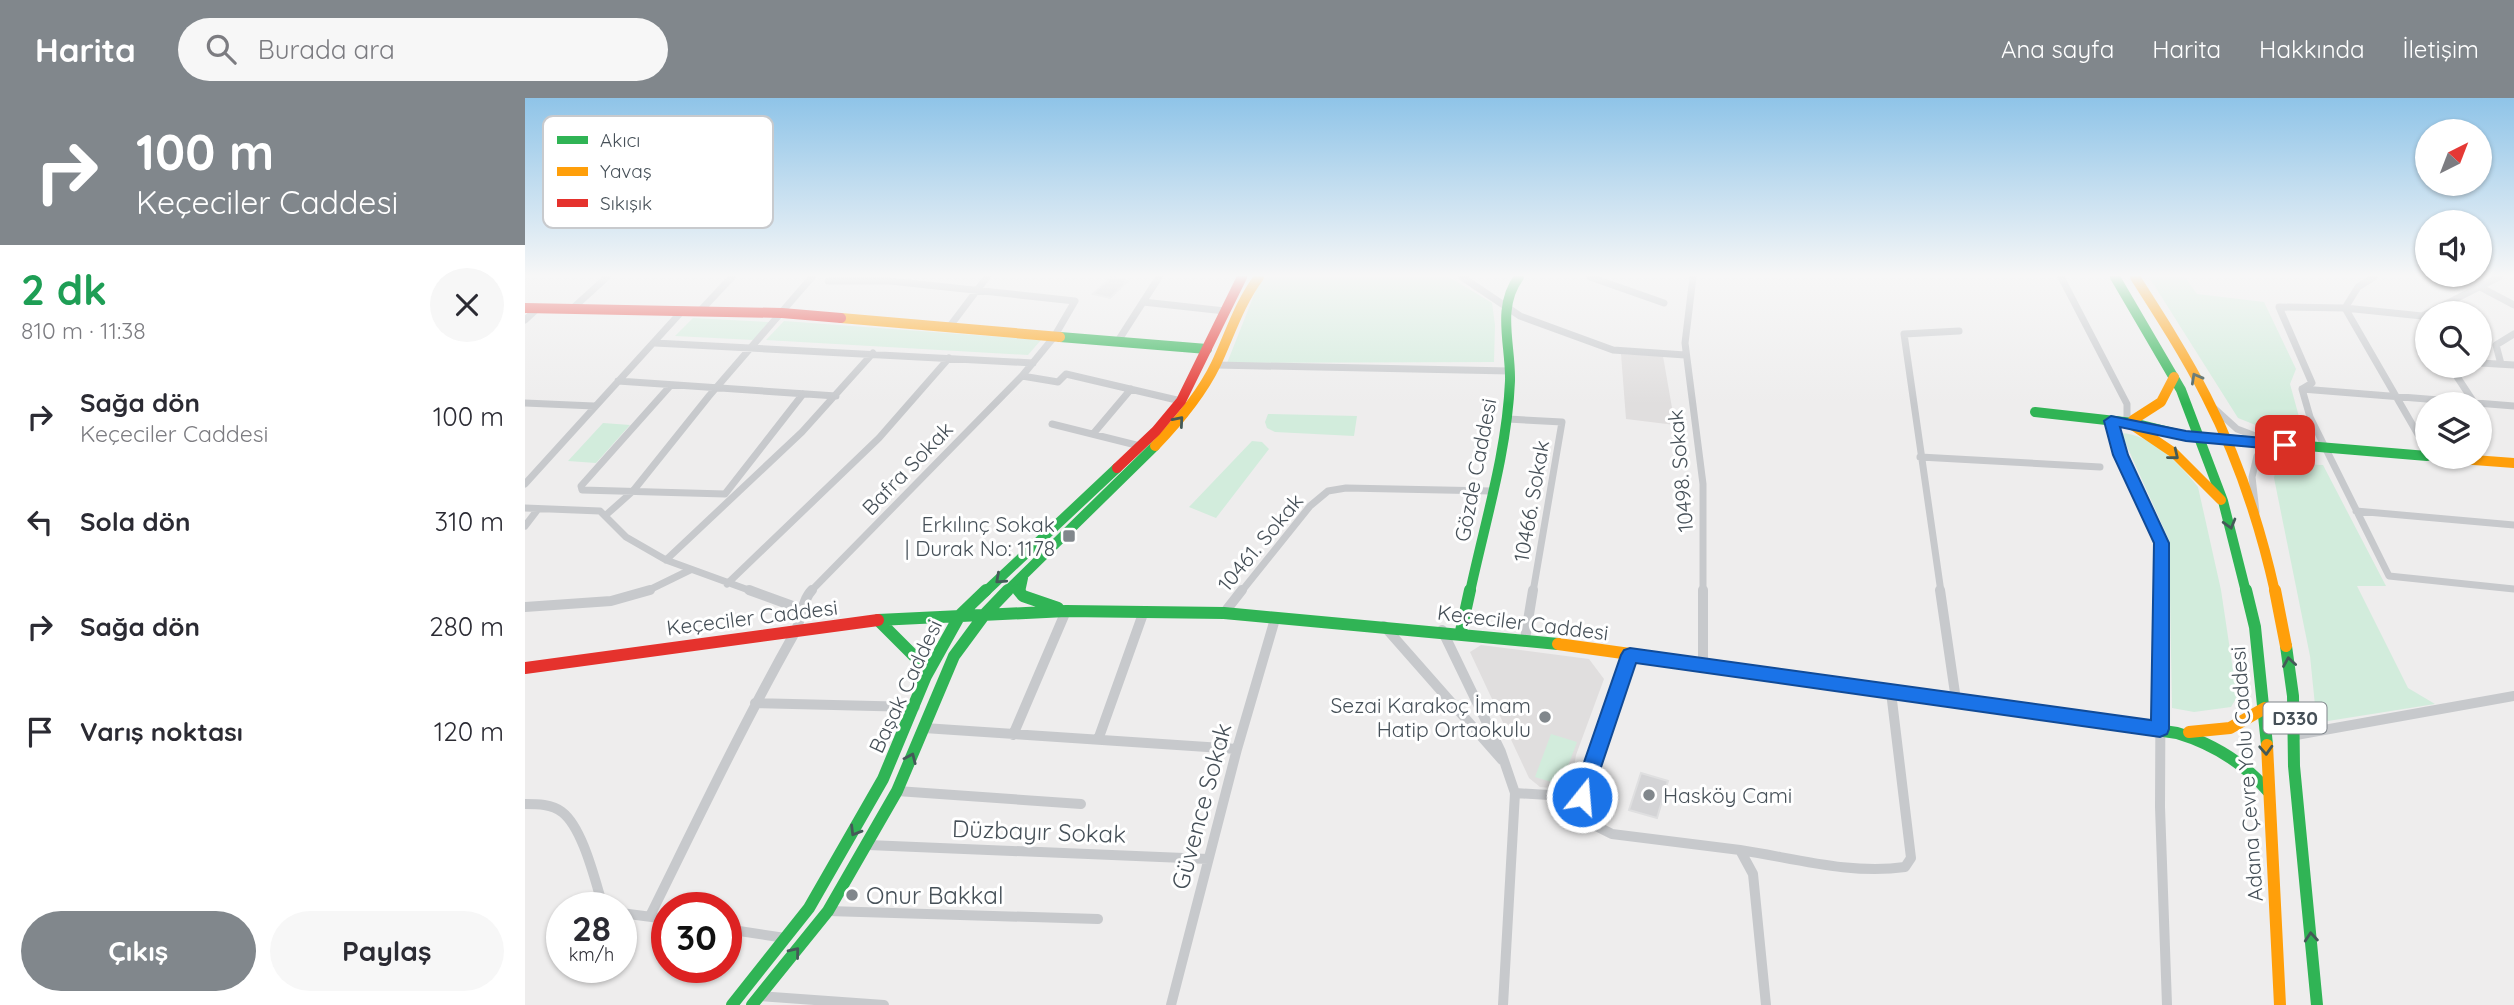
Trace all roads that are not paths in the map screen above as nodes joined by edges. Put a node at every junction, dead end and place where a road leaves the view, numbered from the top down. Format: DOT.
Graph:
graph roads {
  1 [pos="675,319"];
  2 [pos="777,319"];
  3 [pos="864,319"];
  4 [pos="955,319"];
  5 [pos="1065,319"];
  6 [pos="1132,319"];
  7 [pos="1221,319"];
  8 [pos="1235,319"];
  9 [pos="1506,319"];
  10 [pos="1529,319"];
  11 [pos="1689,319"];
  12 [pos="2083,319"];
  13 [pos="2140,319"];
  14 [pos="2160,319"];
  15 [pos="2284,319"];
  16 [pos="2351,319"];
  17 [pos="950,326"];
  18 [pos="1959,331"];
  19 [pos="2514,334"];
  20 [pos="1054,337"];
  21 [pos="1118,341"];
  22 [pos="655,343"];
  23 [pos="753,347"];
  24 [pos="1207,349"];
  25 [pos="873,353"];
  26 [pos="1685,355"];
  27 [pos="949,358"];
  28 [pos="1033,363"];
  29 [pos="2492,364"];
  30 [pos="2501,364"];
  31 [pos="1216,365"];
  32 [pos="2514,365"];
  33 [pos="1510,371"];
  34 [pos="1022,376"];
  35 [pos="2174,377"];
  36 [pos="618,381"];
  37 [pos="671,385"];
  38 [pos="717,388"];
  39 [pos="1131,390"];
  40 [pos="2302,390"];
  41 [pos="803,394"];
  42 [pos="836,396"];
  43 [pos="2397,398"];
  44 [pos="2415,399"];
  45 [pos="1181,401"];
  46 [pos="525,403"];
  47 [pos="2211,405"];
  48 [pos="2492,405"];
  49 [pos="2514,406"];
  50 [pos="594,407"];
  51 [pos="2035,412"];
  52 [pos="1508,419"];
  53 [pos="2111,421"];
  54 [pos="2130,423"];
  55 [pos="1052,424"];
  56 [pos="2415,429"];
  57 [pos="1093,434"];
  58 [pos="2200,436"];
  59 [pos="2226,439"];
  60 [pos="2285,445"];
  61 [pos="1140,446"];
  62 [pos="2326,449"];
  63 [pos="2415,455"];
  64 [pos="1920,457"];
  65 [pos="2492,461"];
  66 [pos="2514,463"];
  67 [pos="2099,467"];
  68 [pos="526,483"];
  69 [pos="633,491"];
  70 [pos="1492,491"];
  71 [pos="725,494"];
  72 [pos="735,496"];
  73 [pos="2223,501"];
  74 [pos="525,508"];
  75 [pos="538,509"];
  76 [pos="2356,511"];
  77 [pos="606,515"];
  78 [pos="2514,525"];
  79 [pos="525,526"];
  80 [pos="2263,546"];
  81 [pos="666,560"];
  82 [pos="690,570"];
  83 [pos="1025,572"];
  84 [pos="727,584"];
  85 [pos="2514,589"];
  86 [pos="525,607"];
  87 [pos="801,609"];
  88 [pos="1066,611"];
  89 [pos="1144,611"];
  90 [pos="1224,613"];
  91 [pos="985,614"];
  92 [pos="960,615"];
  93 [pos="1275,619"];
  94 [pos="878,620"];
  95 [pos="1384,626"];
  96 [pos="797,630"];
  97 [pos="1442,630"];
  98 [pos="1461,631"];
  99 [pos="1525,639"];
  100 [pos="1630,655"];
  101 [pos="1703,664"];
  102 [pos="525,668"];
  103 [pos="926,676"];
  104 [pos="1891,692"];
  105 [pos="2514,696"];
  106 [pos="1956,700"];
  107 [pos="755,703"];
  108 [pos="915,707"];
  109 [pos="2265,708"];
  110 [pos="924,728"];
  111 [pos="2160,729"];
  112 [pos="2179,732"];
  113 [pos="1013,735"];
  114 [pos="2296,735"];
  115 [pos="1099,737"];
  116 [pos="1237,748"];
  117 [pos="1507,766"];
  118 [pos="897,791"];
  119 [pos="1515,793"];
  120 [pos="2269,793"];
  121 [pos="1582,797"];
  122 [pos="525,804"];
  123 [pos="1081,804"];
  124 [pos="869,845"];
  125 [pos="1740,850"];
  126 [pos="1208,859"];
  127 [pos="598,892"];
  128 [pos="828,911"];
  129 [pos="637,915"];
  130 [pos="650,916"];
  131 [pos="1098,919"];
  132 [pos="742,931"];
  133 [pos="785,938"];
  134 [pos="755,1000"];
  135 [pos="732,1005"];
  136 [pos="884,1005"];
  137 [pos="1171,1005"];
  138 [pos="1503,1005"];
  139 [pos="1766,1005"];
  140 [pos="2167,1005"];
  141 [pos="2280,1005"];
  142 [pos="2317,1005"];
  1 -- 22 [label="street"];
  2 -- 23 [label="street"];
  3 -- 17 [label="main road"];
  4 -- 17 [label="street"];
  5 -- 20 [label="street, Bafra Sokak"];
  6 -- 21 [label="street"];
  7 -- 24 [label="main road, Başak Caddesi"];
  8 -- 31 [label="main road, Başak Caddesi"];
  9 -- 33 [label="main road, Gözde Caddesi"];
  10 -- 26 [label="street"];
  11 -- 26 [label="street, 10498. Sokak"];
  12 -- 54 [label="street"];
  13 -- 35 [label="main road, Adana Çevre Yolu Caddesi / D330"];
  47 -- 14 [label="main road, D330, one-way"];
  15 -- 40 [label="street"];
  16 -- 43 [label="street"];
  17 -- 20 [label="main road"];
  18 -- 64 [label="street"];
  19 -- 30 [label="street"];
  20 -- 21 [label="main road"];
  20 -- 28 [label="street, Bafra Sokak"];
  21 -- 24 [label="main road"];
  22 -- 23 [label="street"];
  22 -- 36 [label="street"];
  23 -- 25 [label="street"];
  23 -- 38 [label="street"];
  24 -- 45 [label="main road, Başak Caddesi"];
  25 -- 27 [label="street"];
  25 -- 42 [label="street"];
  26 -- 101 [label="street, 10498. Sokak"];
  27 -- 28 [label="street"];
  27 -- 84 [label="street"];
  28 -- 34 [label="street, Bafra Sokak"];
  29 -- 30 [label="street"];
  30 -- 32 [label="street"];
  31 -- 33 [label="street"];
  83 -- 31 [label="main road, Başak Caddesi, one-way"];
  33 -- 52 [label="main road, Gözde Caddesi"];
  34 -- 39 [label="street"];
  34 -- 87 [label="street, Bafra Sokak"];
  35 -- 54 [label="main road"];
  35 -- 58 [label="main road, Adana Çevre Yolu Caddesi / D330"];
  36 -- 37 [label="street"];
  36 -- 50 [label="street"];
  37 -- 38 [label="street"];
  37 -- 69 [label="street"];
  38 -- 41 [label="street"];
  38 -- 69 [label="street"];
  39 -- 45 [label="street"];
  39 -- 57 [label="street"];
  40 -- 43 [label="street"];
  40 -- 62 [label="street"];
  41 -- 42 [label="street"];
  41 -- 71 [label="street"];
  42 -- 72 [label="street"];
  43 -- 44 [label="street"];
  43 -- 56 [label="street"];
  45 -- 61 [label="main road, Başak Caddesi"];
  46 -- 50 [label="street"];
  47 -- 59 [label="main road, D330"];
  47 -- 60 [label="street"];
  48 -- 49 [label="street"];
  50 -- 68 [label="street"];
  51 -- 53 [label="main road"];
  52 -- 70 [label="main road, Gözde Caddesi"];
  52 -- 99 [label="street, 10466. Sokak"];
  53 -- 54 [label="main road"];
  53 -- 111 [label="street"];
  54 -- 58 [label="main road"];
  54 -- 73 [label="main road, one-way"];
  55 -- 57 [label="street"];
  57 -- 61 [label="street"];
  58 -- 59 [label="main road"];
  58 -- 73 [label="main road, Adana Çevre Yolu Caddesi / D330"];
  59 -- 60 [label="main road"];
  59 -- 80 [label="main road, D330"];
  60 -- 62 [label="main road"];
  60 -- 80 [label="street"];
  61 -- 92 [label="main road, Başak Caddesi, one-way"];
  62 -- 63 [label="main road"];
  62 -- 76 [label="street"];
  64 -- 67 [label="street"];
  64 -- 106 [label="street"];
  65 -- 66 [label="main road"];
  69 -- 71 [label="street"];
  69 -- 77 [label="street"];
  70 -- 90 [label="street, 10461. Sokak"];
  70 -- 98 [label="main road, Gözde Caddesi"];
  71 -- 72 [label="street"];
  72 -- 81 [label="street"];
  73 -- 109 [label="main road, Adana Çevre Yolu Caddesi / D330, one-way"];
  74 -- 75 [label="street"];
  75 -- 77 [label="street"];
  75 -- 79 [label="street"];
  76 -- 78 [label="street"];
  76 -- 85 [label="street"];
  77 -- 81 [label="street"];
  114 -- 80 [label="main road, D330, one-way"];
  81 -- 82 [label="street"];
  82 -- 84 [label="street"];
  82 -- 86 [label="street"];
  83 -- 88 [label="main road"];
  83 -- 91 [label="main road, Başak Caddesi"];
  84 -- 87 [label="street"];
  87 -- 96 [label="street, Bafra Sokak"];
  88 -- 89 [label="main road, Keçeciler Caddesi"];
  88 -- 91 [label="main road, Keçeciler Caddesi"];
  88 -- 113 [label="street"];
  89 -- 90 [label="main road, Keçeciler Caddesi"];
  89 -- 115 [label="street"];
  90 -- 93 [label="main road, Keçeciler Caddesi"];
  91 -- 92 [label="main road, Keçeciler Caddesi"];
  91 -- 110 [label="main road, Başak Caddesi"];
  92 -- 94 [label="main road, Keçeciler Caddesi"];
  92 -- 103 [label="main road, Başak Caddesi"];
  93 -- 95 [label="main road, Keçeciler Caddesi"];
  93 -- 116 [label="street, Güvence Sokak"];
  94 -- 96 [label="main road, Keçeciler Caddesi"];
  94 -- 103 [label="main road"];
  95 -- 97 [label="main road, Keçeciler Caddesi"];
  95 -- 117 [label="street"];
  96 -- 102 [label="main road, Keçeciler Caddesi"];
  96 -- 107 [label="street, Bafra Sokak"];
  97 -- 98 [label="main road, Keçeciler Caddesi"];
  97 -- 117 [label="street"];
  98 -- 99 [label="main road, Keçeciler Caddesi"];
  99 -- 100 [label="main road, Keçeciler Caddesi"];
  100 -- 101 [label="main road, Keçeciler Caddesi"];
  100 -- 121 [label="street"];
  101 -- 104 [label="main road, Keçeciler Caddesi"];
  103 -- 108 [label="main road, Başak Caddesi"];
  104 -- 106 [label="main road, Keçeciler Caddesi"];
  104 -- 125 [label="street"];
  105 -- 114 [label="street"];
  106 -- 111 [label="main road, Keçeciler Caddesi"];
  107 -- 108 [label="street"];
  107 -- 130 [label="street, Bafra Sokak"];
  108 -- 133 [label="main road, Başak Caddesi, one-way"];
  109 -- 112 [label="main road"];
  109 -- 120 [label="main road, Adana Çevre Yolu Caddesi / D330, one-way"];
  110 -- 113 [label="street"];
  118 -- 110 [label="main road, Başak Caddesi, one-way"];
  111 -- 112 [label="main road, Keçeciler Caddesi"];
  111 -- 140 [label="street"];
  112 -- 120 [label="main road"];
  113 -- 115 [label="street"];
  142 -- 114 [label="main road, D330, one-way"];
  115 -- 116 [label="street"];
  116 -- 126 [label="street, Güvence Sokak"];
  117 -- 119 [label="street"];
  118 -- 123 [label="street"];
  118 -- 124 [label="main road, Başak Caddesi"];
  119 -- 121 [label="street"];
  119 -- 138 [label="street"];
  120 -- 141 [label="main road, Adana Çevre Yolu Caddesi / D330"];
  121 -- 125 [label="street"];
  122 -- 127 [label="street"];
  124 -- 126 [label="street, Düzbayır Sokak"];
  124 -- 128 [label="main road, Başak Caddesi"];
  125 -- 139 [label="street"];
  126 -- 137 [label="street, Güvence Sokak"];
  128 -- 131 [label="street"];
  134 -- 128 [label="main road, Başak Caddesi, one-way"];
  129 -- 130 [label="street"];
  132 -- 133 [label="street"];
  133 -- 135 [label="main road, Başak Caddesi"];
  134 -- 136 [label="street"];
}
